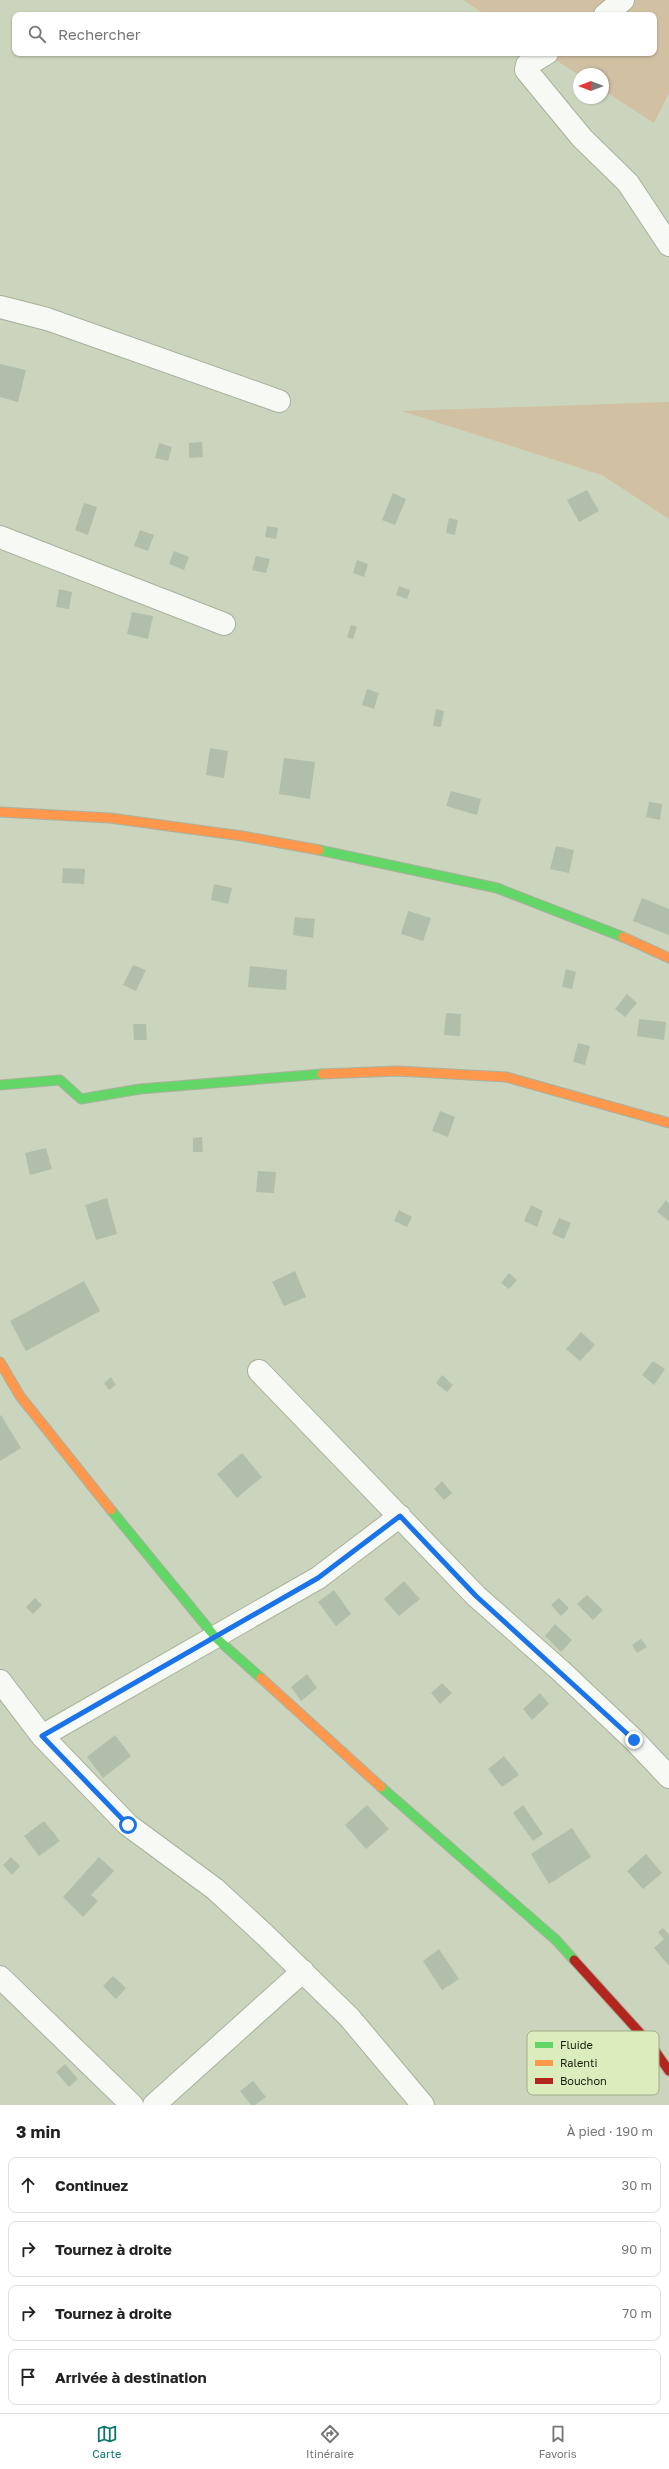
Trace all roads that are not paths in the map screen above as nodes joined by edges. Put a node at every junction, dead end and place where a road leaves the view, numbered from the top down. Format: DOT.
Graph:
graph roads {
  1 [pos="623,0"];
  2 [pos="609,12"];
  3 [pos="542,56"];
  4 [pos="669,245"];
  5 [pos="0,307"];
  6 [pos="279,401"];
  7 [pos="0,537"];
  8 [pos="224,624"];
  9 [pos="0,812"];
  10 [pos="669,958"];
  11 [pos="0,1085"];
  12 [pos="669,1123"];
  13 [pos="0,1362"];
  14 [pos="259,1371"];
  15 [pos="400,1516"];
  16 [pos="216,1638"];
  17 [pos="0,1680"];
  18 [pos="42,1736"];
  19 [pos="669,1777"];
  20 [pos="303,1972"];
  21 [pos="0,1977"];
  22 [pos="638,2031"];
  23 [pos="659,2057"];
  24 [pos="669,2071"];
  25 [pos="132,2105"];
  26 [pos="154,2105"];
  27 [pos="424,2105"];
  1 -- 2 [label="street"];
  3 -- 4 [label="street"];
  5 -- 6 [label="street"];
  7 -- 8 [label="street"];
  9 -- 10 [label="street"];
  11 -- 12 [label="street"];
  13 -- 16 [label="street"];
  14 -- 15 [label="street"];
  15 -- 16 [label="street"];
  15 -- 19 [label="street"];
  16 -- 18 [label="street"];
  16 -- 22 [label="street"];
  17 -- 18 [label="street"];
  18 -- 20 [label="street"];
  20 -- 26 [label="street"];
  20 -- 27 [label="street"];
  21 -- 25 [label="street"];
  23 -- 24 [label="street"];
}
